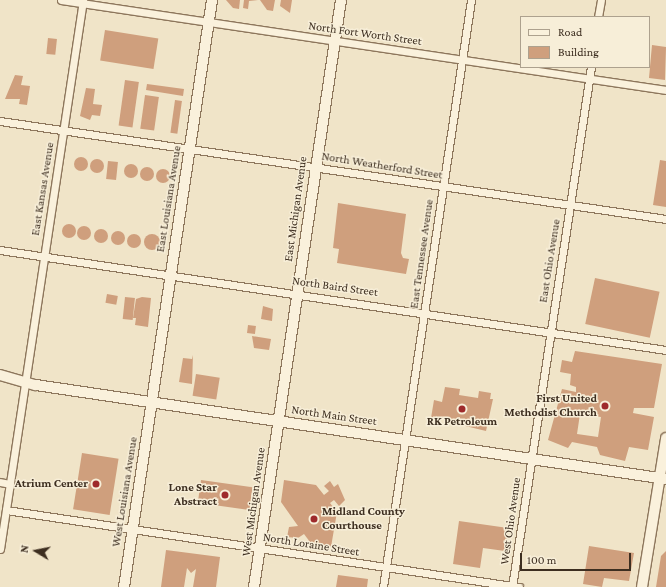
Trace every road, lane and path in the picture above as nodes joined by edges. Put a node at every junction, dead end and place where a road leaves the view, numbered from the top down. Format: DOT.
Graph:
graph roads {
  1 [pos="61,0"];
  2 [pos="212,0"];
  3 [pos="341,0"];
  4 [pos="471,0"];
  5 [pos="601,0"];
  6 [pos="83,2"];
  7 [pos="598,16"];
  8 [pos="209,22"];
  9 [pos="334,41"];
  10 [pos="462,60"];
  11 [pos="591,68"];
  12 [pos="589,79"];
  13 [pos="666,90"];
  14 [pos="0,121"];
  15 [pos="63,130"];
  16 [pos="190,149"];
  17 [pos="315,167"];
  18 [pos="443,187"];
  19 [pos="570,206"];
  20 [pos="666,219"];
  21 [pos="0,250"];
  22 [pos="44,256"];
  23 [pos="171,275"];
  24 [pos="298,292"];
  25 [pos="425,312"];
  26 [pos="550,332"];
  27 [pos="666,350"];
  28 [pos="0,375"];
  29 [pos="26,381"];
  30 [pos="152,402"];
  31 [pos="279,421"];
  32 [pos="666,438"];
  33 [pos="405,439"];
  34 [pos="531,459"];
  35 [pos="663,479"];
  36 [pos="0,482"];
  37 [pos="10,484"];
  38 [pos="6,510"];
  39 [pos="133,529"];
  40 [pos="0,545"];
  41 [pos="260,548"];
  42 [pos="0,549"];
  43 [pos="386,567"];
  44 [pos="124,587"];
  45 [pos="254,587"];
  46 [pos="383,587"];
  47 [pos="515,587"];
  48 [pos="642,587"];
  1 -- 6 [label="street, North Fort Worth Street"];
  2 -- 8 [label="street, East Louisiana Avenue"];
  3 -- 9 [label="street, East Michigan Avenue"];
  4 -- 10 [label="street, East Tennessee Avenue"];
  5 -- 7 [label="street"];
  6 -- 8 [label="street, North Fort Worth Street"];
  6 -- 15 [label="street, East Kansas Avenue"];
  8 -- 9 [label="street, North Fort Worth Street"];
  8 -- 16 [label="street, East Louisiana Avenue"];
  9 -- 10 [label="street, North Fort Worth Street"];
  9 -- 17 [label="street, East Michigan Avenue"];
  10 -- 12 [label="street, North Fort Worth Street"];
  10 -- 18 [label="street, East Tennessee Avenue"];
  11 -- 12 [label="street, East Ohio Avenue"];
  12 -- 13 [label="street, North Fort Worth Street"];
  12 -- 19 [label="street, East Ohio Avenue"];
  14 -- 15 [label="street, North Weatherford Street"];
  15 -- 16 [label="street, North Weatherford Street"];
  15 -- 22 [label="street, East Kansas Avenue"];
  16 -- 17 [label="street, North Weatherford Street"];
  16 -- 23 [label="street, East Louisiana Avenue"];
  17 -- 18 [label="street, North Weatherford Street"];
  17 -- 24 [label="street, East Michigan Avenue"];
  18 -- 19 [label="street, North Weatherford Street"];
  18 -- 25 [label="street, East Tennessee Avenue"];
  19 -- 20 [label="street, North Weatherford Street"];
  19 -- 26 [label="street, East Ohio Avenue"];
  21 -- 22 [label="street, North Baird Street"];
  22 -- 23 [label="street, North Baird Street"];
  22 -- 29 [label="street, East Kansas Avenue"];
  23 -- 24 [label="street, North Baird Street"];
  23 -- 30 [label="street, East Louisiana Avenue"];
  24 -- 25 [label="street, North Baird Street"];
  24 -- 31 [label="street, East Michigan Avenue"];
  25 -- 26 [label="street, North Baird Street"];
  25 -- 33 [label="street, East Tennessee Avenue"];
  26 -- 27 [label="street, North Baird Street"];
  26 -- 34 [label="street, East Ohio Avenue"];
  28 -- 29 [label="street, North Main Street"];
  29 -- 30 [label="street, North Main Street"];
  29 -- 37 [label="street, East Kansas Avenue"];
  30 -- 31 [label="street, North Main Street"];
  30 -- 39 [label="street, West Louisiana Avenue"];
  31 -- 33 [label="street, North Main Street"];
  31 -- 41 [label="street, West Michigan Avenue"];
  32 -- 35 [label="street"];
  33 -- 34 [label="street, North Main Street"];
  33 -- 43 [label="street, East Tennessee Avenue"];
  34 -- 35 [label="street, North Main Street"];
  34 -- 47 [label="street, West Ohio Avenue"];
  35 -- 48 [label="street"];
  36 -- 37 [label="street"];
  37 -- 38 [label="street, East Kansas Avenue"];
  38 -- 39 [label="street, North Loraine Street"];
  38 -- 40 [label="street, East Kansas Avenue"];
  39 -- 41 [label="street, North Loraine Street"];
  39 -- 44 [label="street, West Louisiana Avenue"];
  40 -- 42 [label="street, East Kansas Avenue"];
  41 -- 43 [label="street, North Loraine Street"];
  41 -- 45 [label="street, West Michigan Avenue"];
  43 -- 46 [label="street, East Tennessee Avenue"];
  43 -- 47 [label="street, North Loraine Street"];
}
